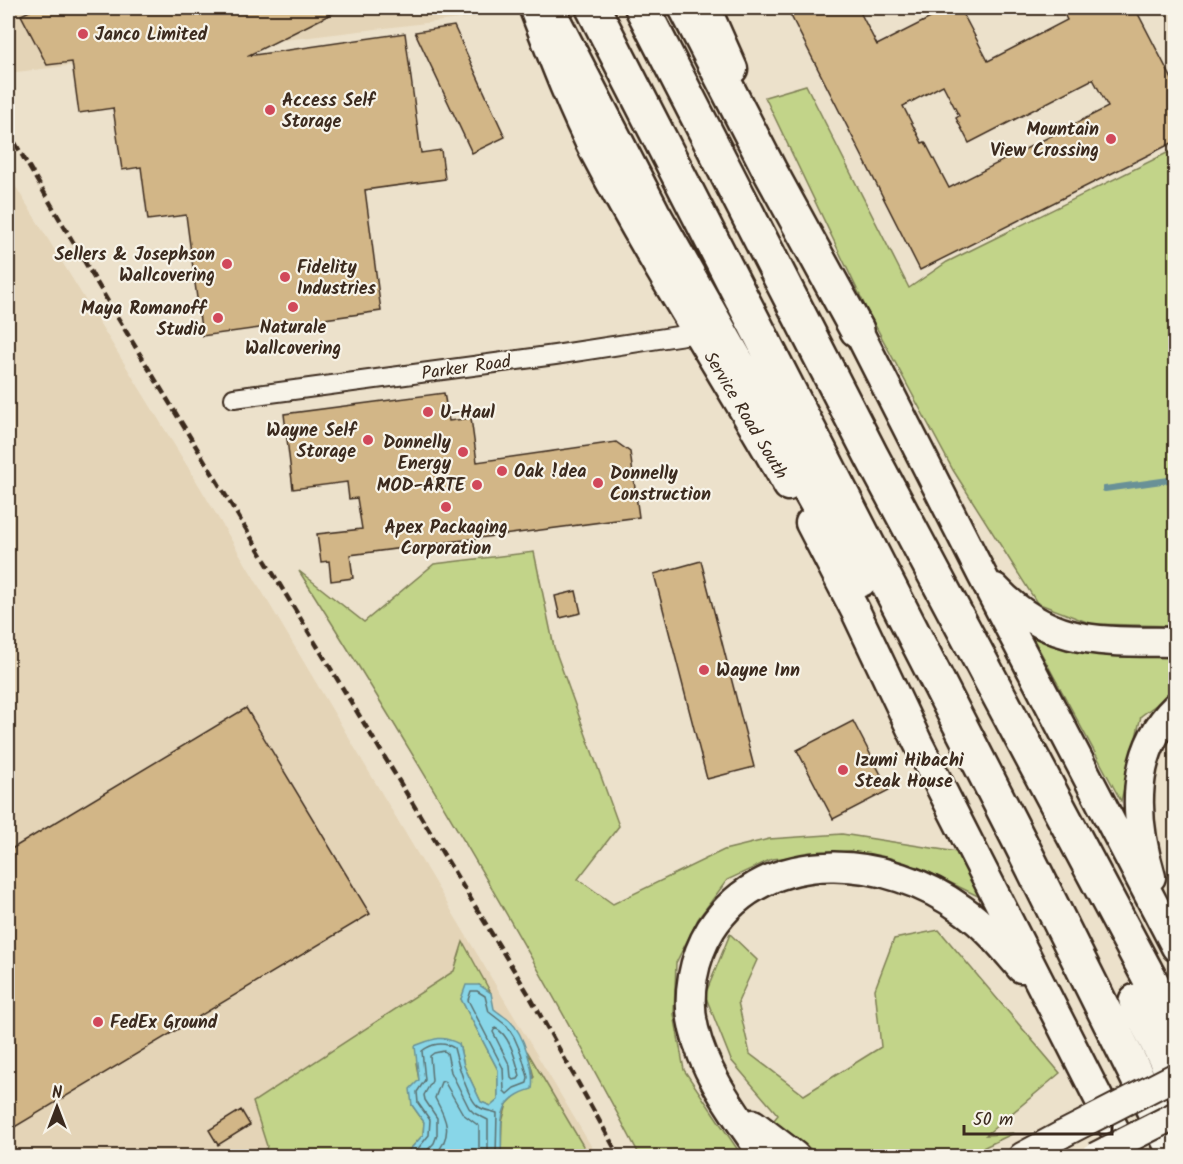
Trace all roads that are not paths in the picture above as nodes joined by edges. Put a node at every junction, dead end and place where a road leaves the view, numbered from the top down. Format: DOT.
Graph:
graph roads {
  1 [pos="533,8"];
  2 [pos="548,8"];
  3 [pos="594,8"];
  4 [pos="642,8"];
  5 [pos="686,8"];
  6 [pos="706,8"];
  7 [pos="857,330"];
  8 [pos="697,333"];
  9 [pos="234,398"];
  10 [pos="872,455"];
  11 [pos="982,575"];
  12 [pos="1176,642"];
  13 [pos="1176,707"];
  14 [pos="1020,842"];
  15 [pos="1176,946"];
  16 [pos="1176,1028"];
  17 [pos="1070,1039"];
  18 [pos="711,1074"];
  19 [pos="1176,1078"];
  20 [pos="1176,1115"];
  21 [pos="1176,1155"];
  22 [pos="764,1156"];
  23 [pos="795,1156"];
  24 [pos="1022,1156"];
  25 [pos="1095,1156"];
  26 [pos="1128,1156"];
  1 -- 8 [label="main road, Service Road South"];
  2 -- 14 [label="highway"];
  3 -- 14 [label="highway"];
  4 -- 10 [label="highway"];
  5 -- 7 [label="highway"];
  6 -- 7 [label="main road"];
  7 -- 11 [label="main road"];
  8 -- 9 [label="street, Parker Road"];
  8 -- 17 [label="main road, Service Road South"];
  10 -- 16 [label="highway"];
  10 -- 19 [label="highway"];
  11 -- 12 [label="main road"];
  11 -- 15 [label="main road"];
  13 -- 15 [label="main road"];
  14 -- 21 [label="highway"];
  17 -- 18 [label="main road"];
  17 -- 26 [label="main road"];
  18 -- 22 [label="main road"];
  18 -- 23 [label="main road"];
  19 -- 24 [label="main road, bridge"];
  20 -- 25 [label="main road, bridge"];
}
